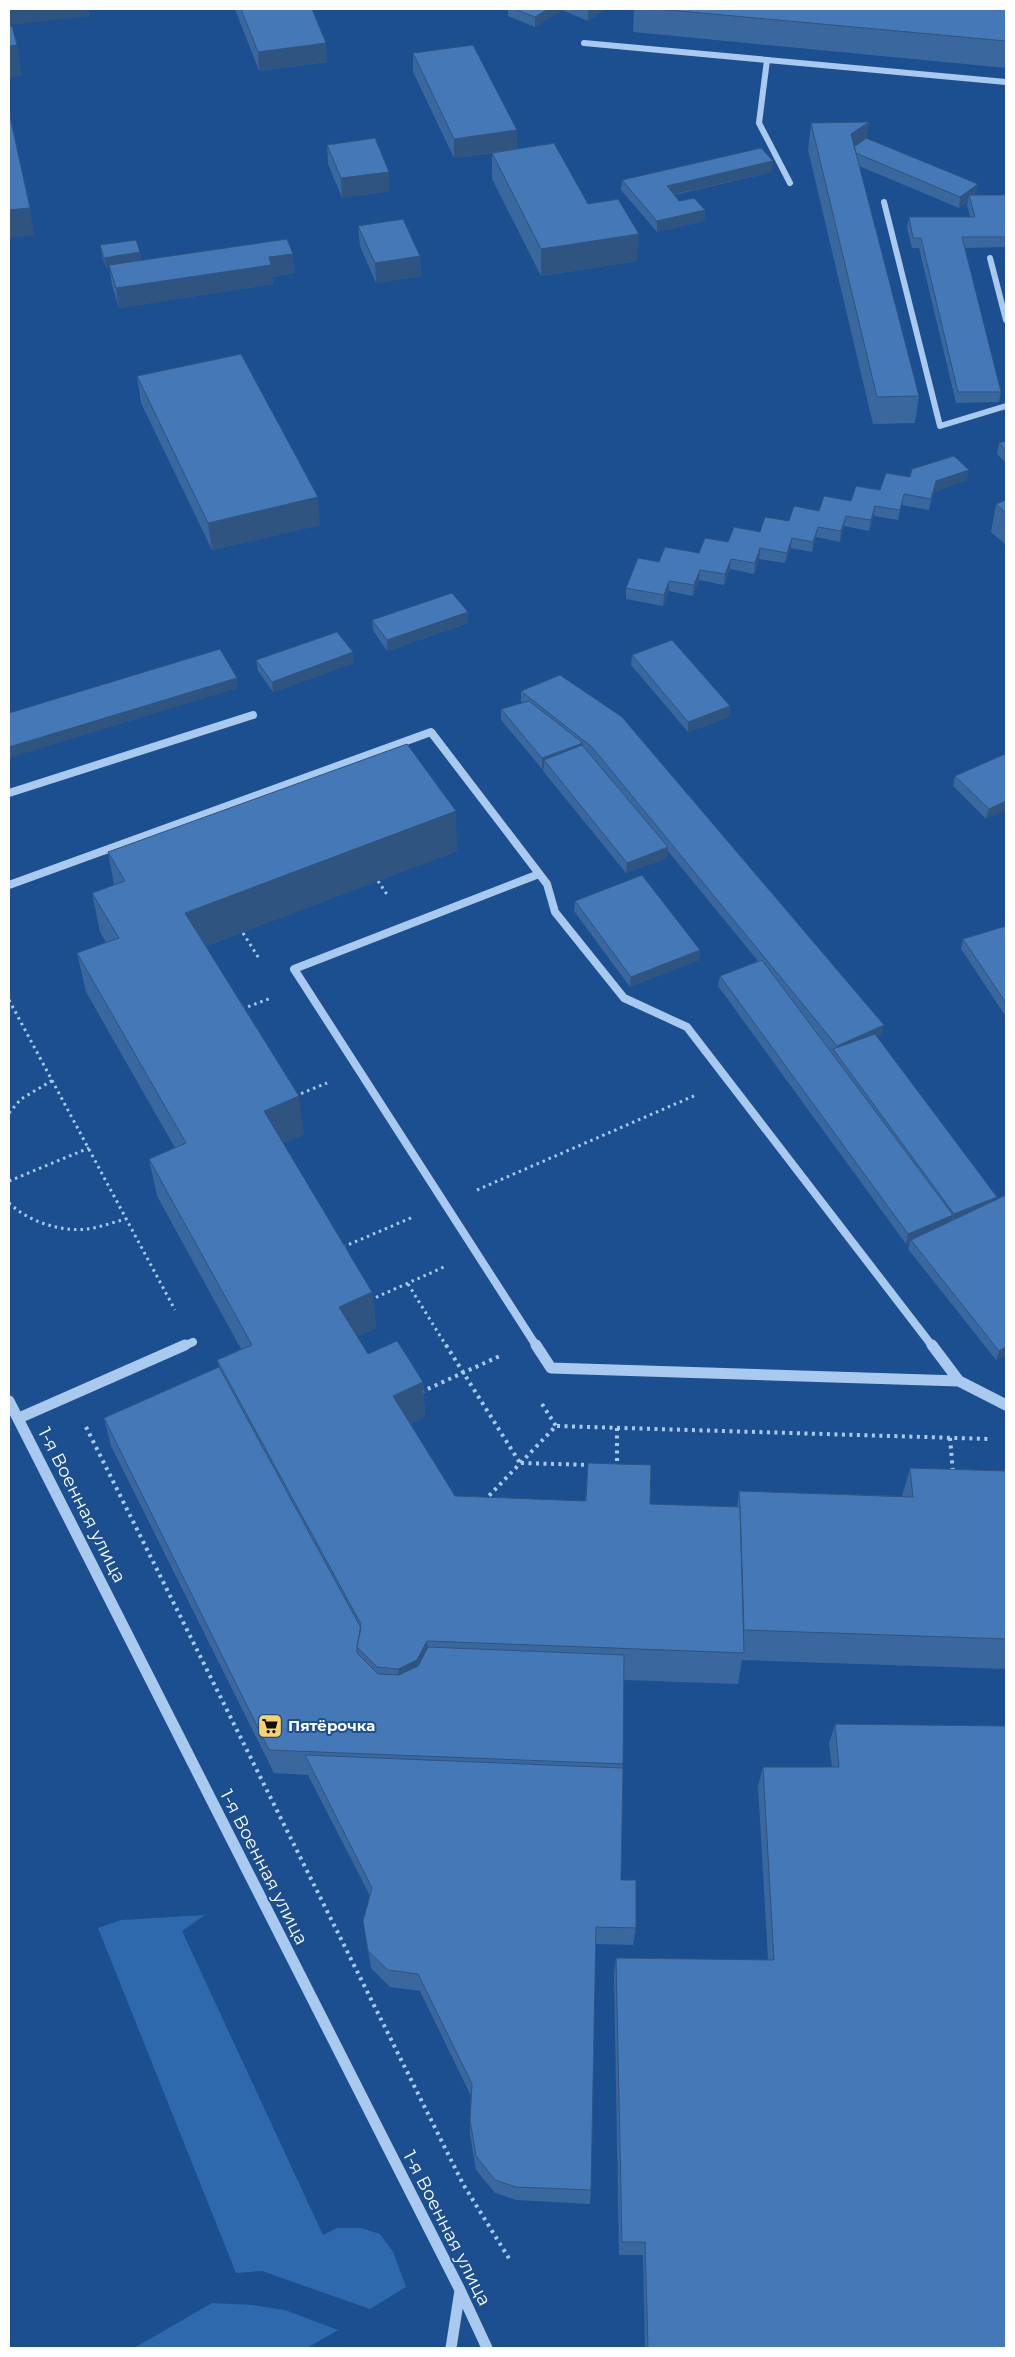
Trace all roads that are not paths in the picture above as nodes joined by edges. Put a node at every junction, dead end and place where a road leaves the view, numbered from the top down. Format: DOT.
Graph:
graph roads {
  1 [pos="584,43"];
  2 [pos="767,60"];
  3 [pos="1006,82"];
  4 [pos="790,183"];
  5 [pos="884,202"];
  6 [pos="990,258"];
  7 [pos="1006,320"];
  8 [pos="1006,406"];
  9 [pos="253,715"];
  10 [pos="9,793"];
  11 [pos="539,874"];
  12 [pos="9,885"];
  13 [pos="193,1342"];
  14 [pos="959,1381"];
  15 [pos="9,1401"];
  16 [pos="1006,1405"];
  17 [pos="19,1418"];
  18 [pos="460,2290"];
  19 [pos="450,2348"];
  20 [pos="487,2348"];
  1 -- 2 [label="street"];
  2 -- 3 [label="street"];
  2 -- 4 [label="street"];
  5 -- 8 [label="street"];
  6 -- 7 [label="street"];
  9 -- 10 [label="street"];
  11 -- 12 [label="street"];
  11 -- 14 [label="street"];
  11 -- 14 [label="street"];
  13 -- 17 [label="street"];
  14 -- 16 [label="street"];
  15 -- 17 [label="street, 1-я Военная улица"];
  17 -- 18 [label="street, 1-я Военная улица"];
  18 -- 19 [label="street"];
  18 -- 20 [label="street, 1-я Военная улица"];
}
